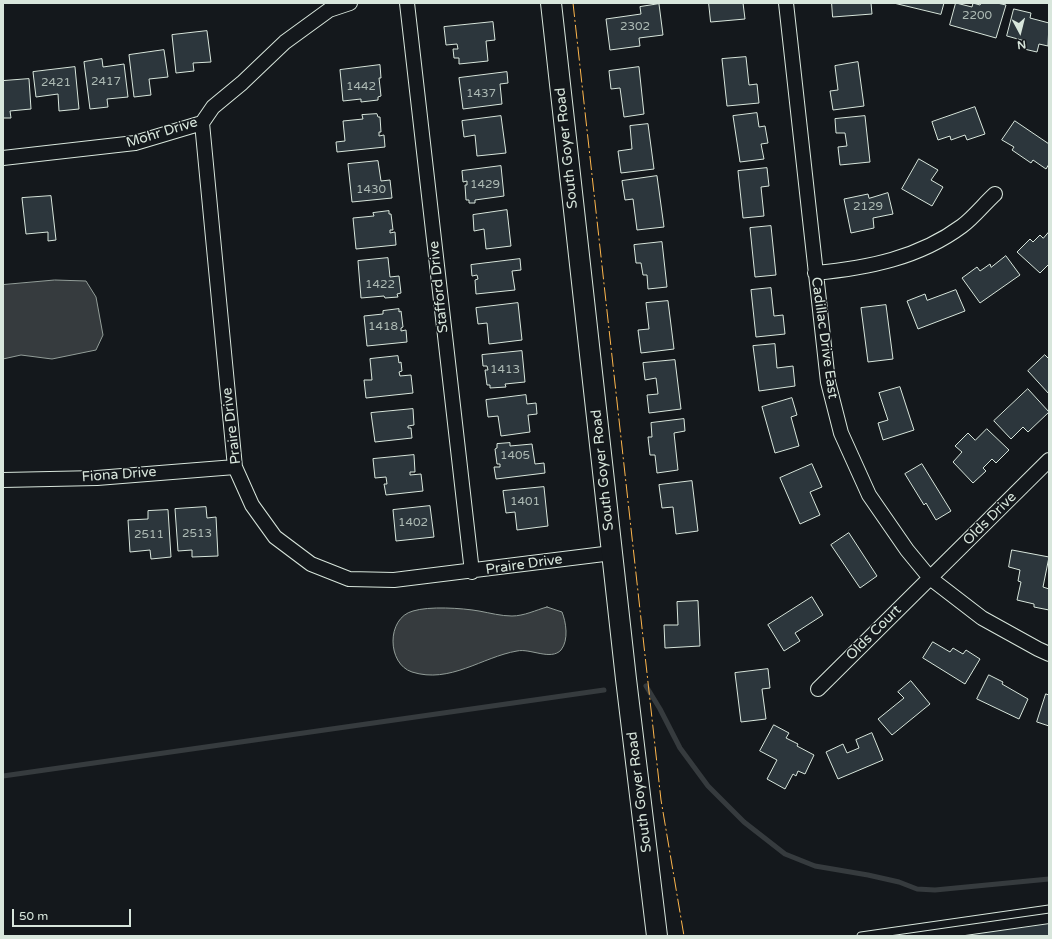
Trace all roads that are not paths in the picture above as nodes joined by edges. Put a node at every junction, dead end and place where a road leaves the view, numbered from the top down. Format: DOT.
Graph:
graph roads {
  1 [pos="350,3"];
  2 [pos="407,3"];
  3 [pos="551,3"];
  4 [pos="786,3"];
  5 [pos="202,123"];
  6 [pos="3,158"];
  7 [pos="995,194"];
  8 [pos="815,274"];
  9 [pos="1049,460"];
  10 [pos="235,467"];
  11 [pos="3,480"];
  12 [pos="612,552"];
  13 [pos="472,572"];
  14 [pos="930,578"];
  15 [pos="1049,654"];
  16 [pos="818,689"];
  17 [pos="1049,909"];
  18 [pos="658,936"];
  19 [pos="861,936"];
  1 -- 5 [label="street, Mohr Drive"];
  2 -- 13 [label="street, Stafford Drive"];
  3 -- 12 [label="street, South Goyer Road"];
  4 -- 8 [label="street, Cadillac Drive East"];
  5 -- 6 [label="street, Mohr Drive"];
  5 -- 10 [label="street, Praire Drive"];
  7 -- 8 [label="street"];
  8 -- 14 [label="street, Cadillac Drive East"];
  9 -- 14 [label="street, Olds Drive"];
  10 -- 11 [label="street, Fiona Drive"];
  10 -- 13 [label="street, Praire Drive"];
  12 -- 13 [label="street, Praire Drive"];
  12 -- 18 [label="street, South Goyer Road"];
  14 -- 15 [label="street, Cadillac Drive East"];
  14 -- 16 [label="street, Olds Court"];
  17 -- 19 [label="lane"];
}
